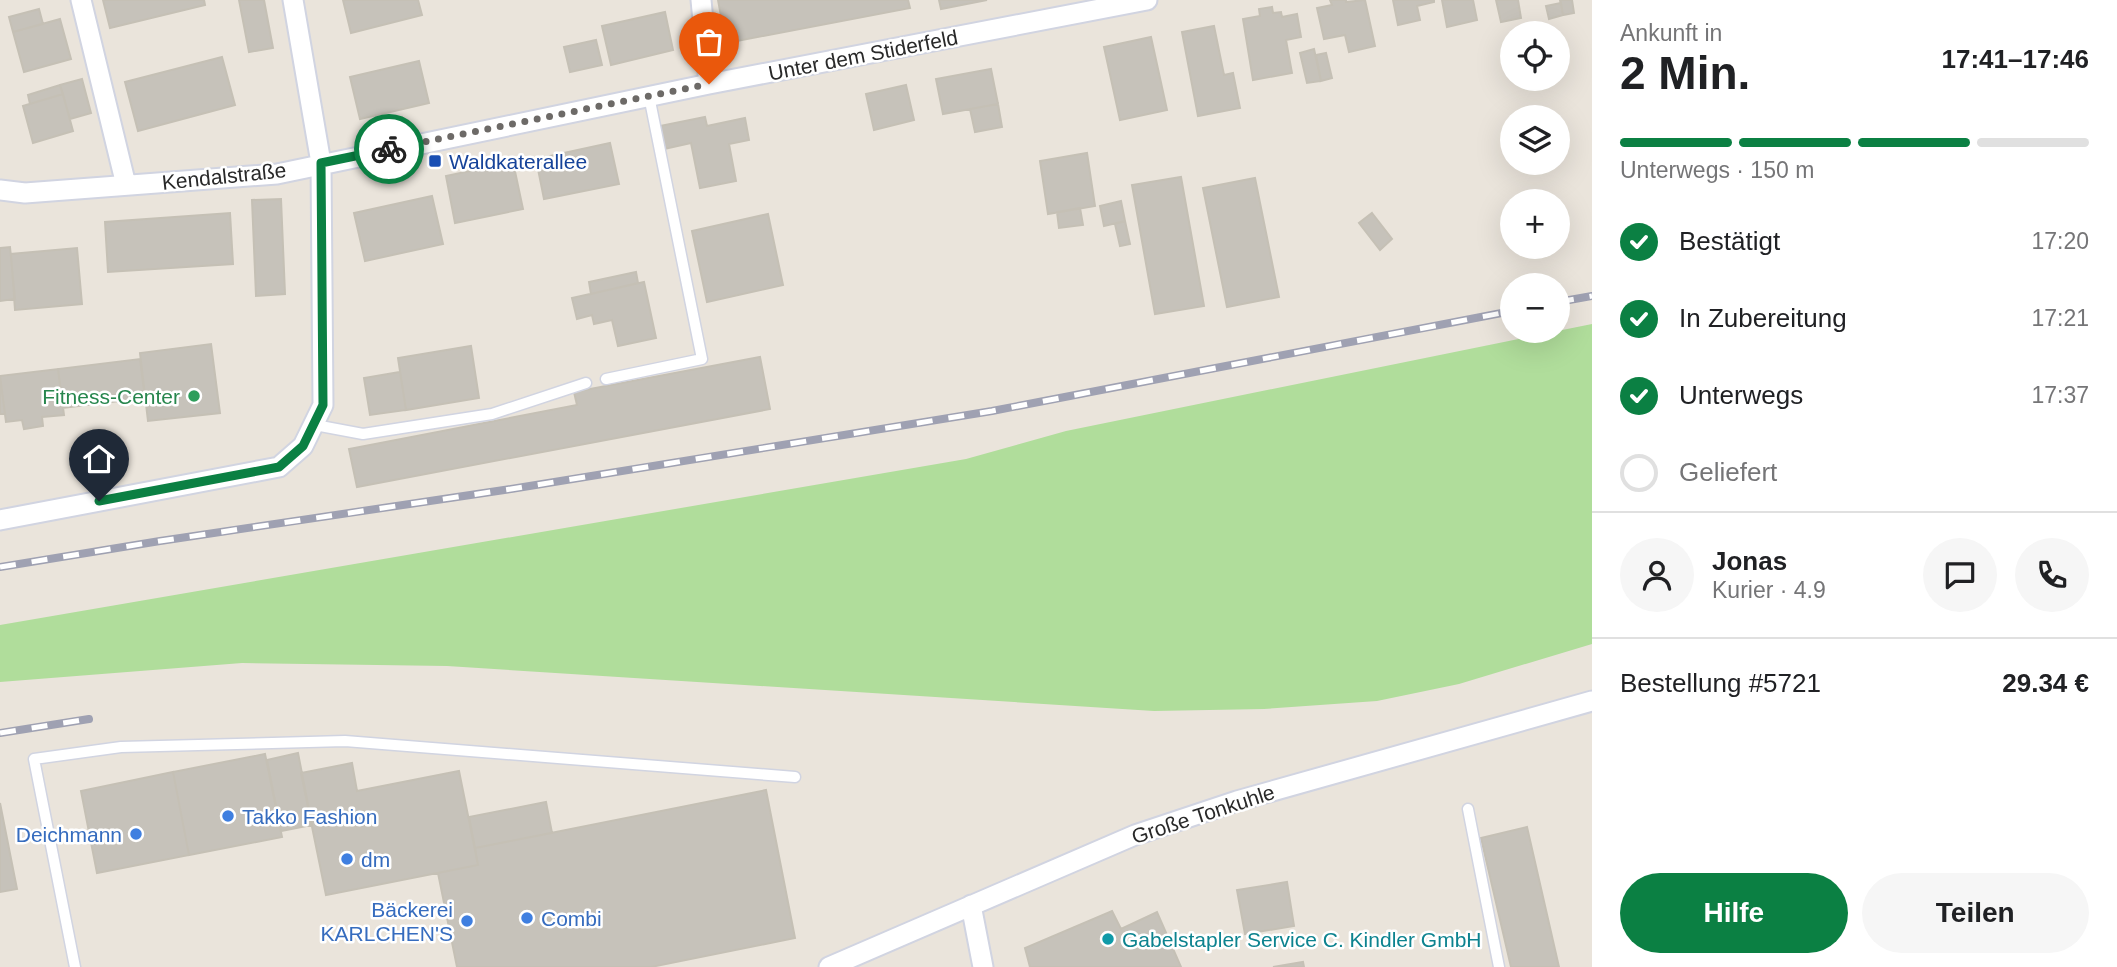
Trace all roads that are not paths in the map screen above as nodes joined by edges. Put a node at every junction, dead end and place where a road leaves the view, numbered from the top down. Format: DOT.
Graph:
graph roads {
  1 [pos="81,0"];
  2 [pos="293,0"];
  3 [pos="701,0"];
  4 [pos="1147,0"];
  5 [pos="1072,7"];
  6 [pos="709,84"];
  7 [pos="649,96"];
  8 [pos="321,163"];
  9 [pos="126,186"];
  10 [pos="0,190"];
  11 [pos="606,379"];
  12 [pos="586,383"];
  13 [pos="315,425"];
  14 [pos="0,520"];
  15 [pos="1592,702"];
  16 [pos="795,777"];
  17 [pos="1468,809"];
  18 [pos="971,905"];
  19 [pos="75,967"];
  20 [pos="829,967"];
  21 [pos="983,967"];
  22 [pos="1499,967"];
  1 -- 9 [label="street"];
  2 -- 8 [label="street"];
  3 -- 6 [label="street"];
  4 -- 5 [label="street, Unter dem Stiderfeld"];
  5 -- 6 [label="street, Unter dem Stiderfeld"];
  6 -- 7 [label="street, Unter dem Stiderfeld"];
  7 -- 8 [label="street, Unter dem Stiderfeld"];
  7 -- 11 [label="lane"];
  8 -- 9 [label="street, Kendalstraße"];
  8 -- 13 [label="street"];
  9 -- 10 [label="street, Kendalstraße"];
  12 -- 13 [label="lane"];
  13 -- 14 [label="street"];
  15 -- 18 [label="street, Große Tonkuhle"];
  16 -- 19 [label="lane"];
  17 -- 22 [label="lane"];
  18 -- 20 [label="street, Große Tonkuhle"];
  18 -- 21 [label="street"];
}
